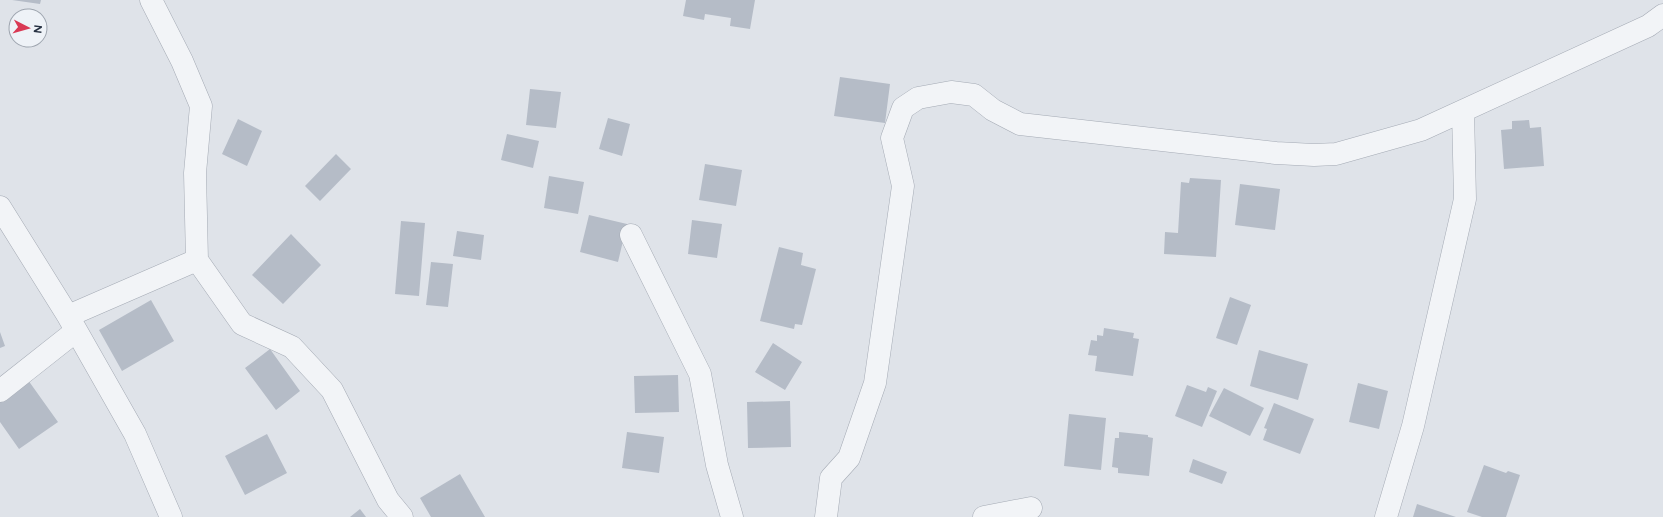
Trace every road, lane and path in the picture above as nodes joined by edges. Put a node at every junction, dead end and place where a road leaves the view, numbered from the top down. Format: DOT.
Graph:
graph roads {
  1 [pos="151,0"];
  2 [pos="1663,15"];
  3 [pos="1463,110"];
  4 [pos="0,207"];
  5 [pos="631,235"];
  6 [pos="197,260"];
  7 [pos="72,323"];
  8 [pos="0,391"];
  9 [pos="1031,508"];
  10 [pos="171,517"];
  11 [pos="402,517"];
  12 [pos="732,517"];
  13 [pos="826,517"];
  14 [pos="984,517"];
  15 [pos="1386,517"];
  1 -- 6 [label="street"];
  2 -- 3 [label="street"];
  3 -- 13 [label="street"];
  3 -- 15 [label="street"];
  4 -- 7 [label="street"];
  5 -- 12 [label="street"];
  6 -- 7 [label="street"];
  6 -- 11 [label="street"];
  7 -- 8 [label="street"];
  7 -- 10 [label="street"];
  9 -- 14 [label="street"];
}
